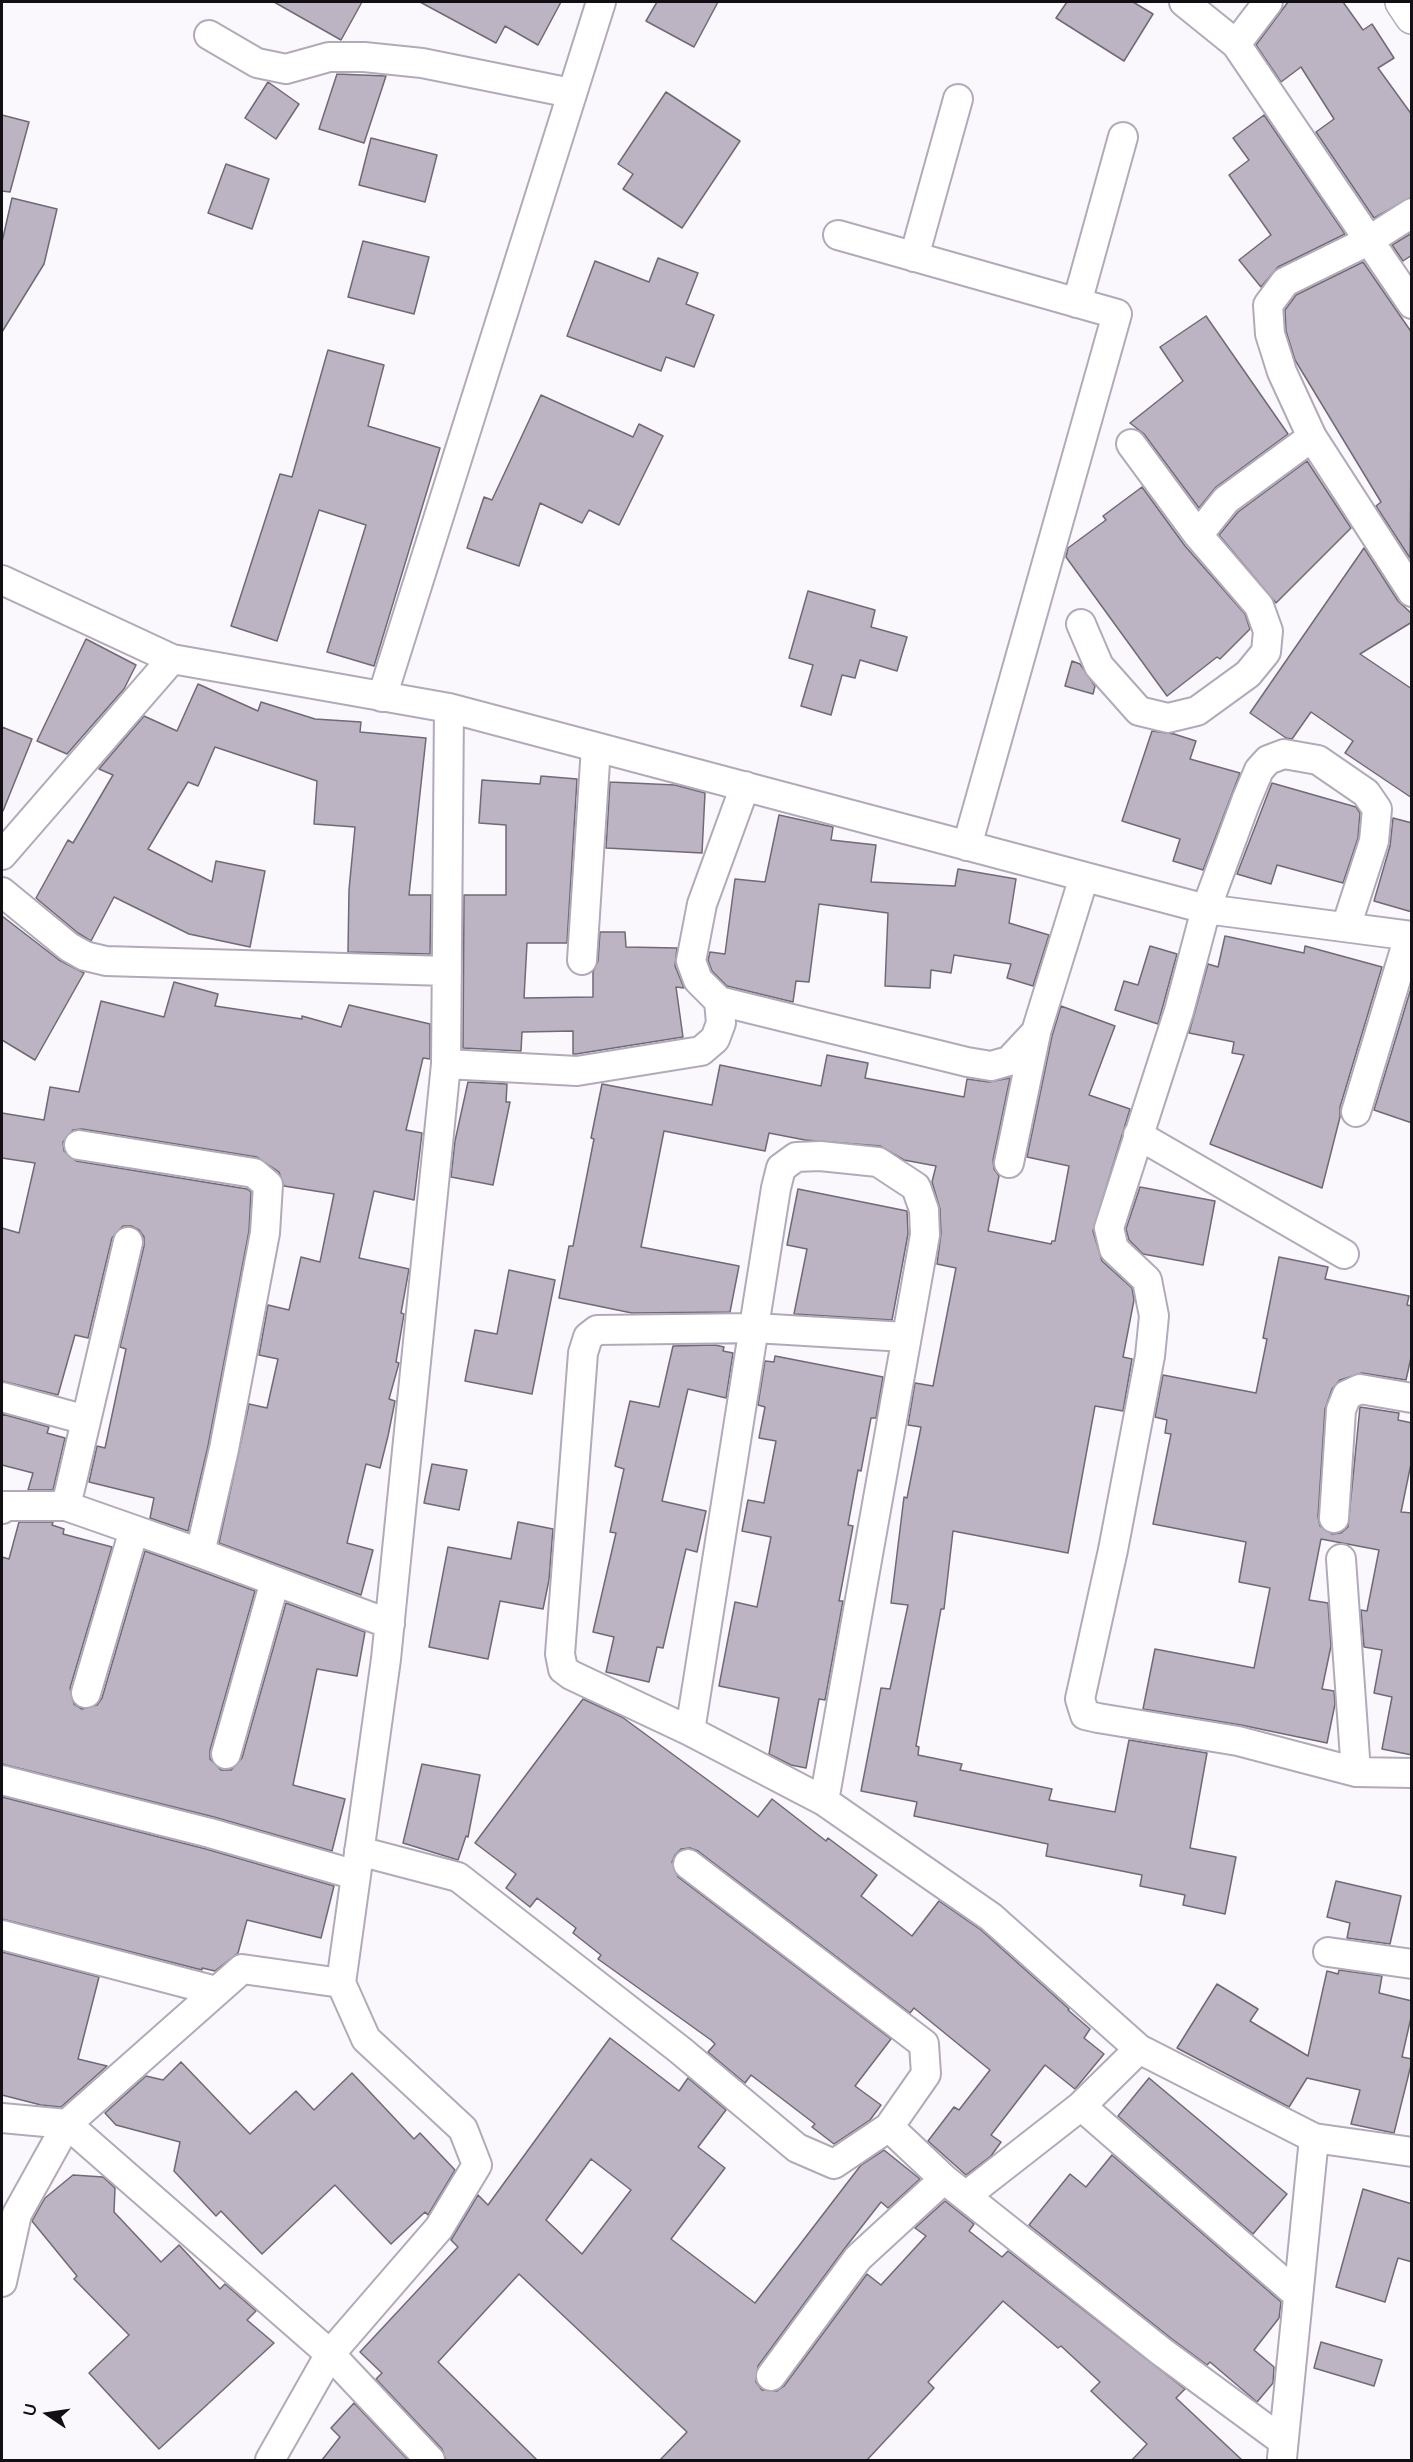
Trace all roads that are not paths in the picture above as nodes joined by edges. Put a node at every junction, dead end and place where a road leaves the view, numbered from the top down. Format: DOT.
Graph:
graph roads {
  1 [pos="601,2"];
  2 [pos="1184,2"];
  3 [pos="1268,2"];
  4 [pos="1402,2"];
  5 [pos="1412,17"];
  6 [pos="208,35"];
  7 [pos="1236,44"];
  8 [pos="571,93"];
  9 [pos="958,99"];
  10 [pos="1123,137"];
  11 [pos="1412,213"];
  12 [pos="838,235"];
  13 [pos="1368,241"];
  14 [pos="914,257"];
  15 [pos="1077,303"];
  16 [pos="1412,304"];
  17 [pos="1312,437"];
  18 [pos="1131,444"];
  19 [pos="1198,535"];
  20 [pos="2,580"];
  21 [pos="1412,592"];
  22 [pos="1081,624"];
  23 [pos="172,660"];
  24 [pos="382,697"];
  25 [pos="449,708"];
  26 [pos="596,747"];
  27 [pos="745,786"];
  28 [pos="967,846"];
  29 [pos="2,855"];
  30 [pos="1084,877"];
  31 [pos="2,892"];
  32 [pos="1206,909"];
  33 [pos="1346,927"];
  34 [pos="1410,936"];
  35 [pos="582,960"];
  36 [pos="447,971"];
  37 [pos="719,1000"];
  38 [pos="1036,1032"];
  39 [pos="446,1064"];
  40 [pos="1356,1112"];
  41 [pos="1138,1135"];
  42 [pos="79,1145"];
  43 [pos="1009,1163"];
  44 [pos="128,1242"];
  45 [pos="1344,1254"];
  46 [pos="756,1328"];
  47 [pos="905,1337"];
  48 [pos="2,1397"];
  49 [pos="1412,1398"];
  50 [pos="86,1420"];
  51 [pos="66,1506"];
  52 [pos="2,1509"];
  53 [pos="1334,1518"];
  54 [pos="134,1530"];
  55 [pos="200,1553"];
  56 [pos="1341,1559"];
  57 [pos="275,1581"];
  58 [pos="390,1624"];
  59 [pos="86,1693"];
  60 [pos="690,1731"];
  61 [pos="226,1754"];
  62 [pos="1356,1772"];
  63 [pos="1412,1773"];
  64 [pos="2,1780"];
  65 [pos="824,1801"];
  66 [pos="358,1863"];
  67 [pos="688,1864"];
  68 [pos="2,1935"];
  69 [pos="1328,1952"];
  70 [pos="1412,1964"];
  71 [pos="341,1983"];
  72 [pos="216,1991"];
  73 [pos="1140,2049"];
  74 [pos="1081,2106"];
  75 [pos="2,2118"];
  76 [pos="67,2124"];
  77 [pos="889,2127"];
  78 [pos="1314,2138"];
  79 [pos="1412,2152"];
  80 [pos="955,2187"];
  81 [pos="2,2283"];
  82 [pos="1298,2295"];
  83 [pos="330,2354"];
  84 [pos="771,2376"];
  85 [pos="1282,2451"];
  86 [pos="270,2460"];
  87 [pos="430,2460"];
  1 -- 8 [label="street"];
  2 -- 7 [label="street"];
  3 -- 7 [label="street"];
  4 -- 5 [label="main road"];
  6 -- 8 [label="street"];
  7 -- 13 [label="street"];
  8 -- 24 [label="street"];
  9 -- 14 [label="street"];
  10 -- 15 [label="street"];
  11 -- 13 [label="street"];
  12 -- 14 [label="street"];
  13 -- 16 [label="street"];
  13 -- 17 [label="street"];
  14 -- 15 [label="street"];
  15 -- 28 [label="street"];
  17 -- 19 [label="street"];
  17 -- 21 [label="street"];
  18 -- 19 [label="street"];
  19 -- 22 [label="street"];
  20 -- 23 [label="street"];
  23 -- 24 [label="street"];
  23 -- 29 [label="street"];
  24 -- 25 [label="street"];
  25 -- 26 [label="street"];
  25 -- 36 [label="street"];
  26 -- 27 [label="street"];
  26 -- 35 [label="street"];
  27 -- 28 [label="street"];
  27 -- 37 [label="street"];
  28 -- 30 [label="street"];
  30 -- 32 [label="street"];
  30 -- 38 [label="street"];
  31 -- 36 [label="street"];
  32 -- 33 [label="street"];
  32 -- 33 [label="street"];
  32 -- 41 [label="street"];
  33 -- 34 [label="street"];
  34 -- 40 [label="street"];
  36 -- 39 [label="street"];
  37 -- 38 [label="street"];
  37 -- 39 [label="street"];
  38 -- 43 [label="street"];
  39 -- 58 [label="street"];
  41 -- 45 [label="street"];
  41 -- 62 [label="street"];
  42 -- 55 [label="street"];
  44 -- 50 [label="street"];
  46 -- 47 [label="street"];
  46 -- 47 [label="street"];
  46 -- 60 [label="street"];
  46 -- 60 [label="street"];
  47 -- 65 [label="street"];
  48 -- 50 [label="street"];
  49 -- 53 [label="street"];
  50 -- 51 [label="street"];
  51 -- 52 [label="street"];
  51 -- 54 [label="street"];
  54 -- 55 [label="street"];
  54 -- 59 [label="street"];
  55 -- 57 [label="street"];
  56 -- 62 [label="street"];
  57 -- 58 [label="street"];
  57 -- 61 [label="street"];
  58 -- 66 [label="street"];
  60 -- 65 [label="street"];
  62 -- 63 [label="street"];
  64 -- 66 [label="street"];
  65 -- 73 [label="street"];
  66 -- 71 [label="street"];
  66 -- 77 [label="street"];
  67 -- 77 [label="street"];
  68 -- 72 [label="street"];
  69 -- 70 [label="street"];
  71 -- 72 [label="street"];
  71 -- 83 [label="street"];
  72 -- 76 [label="street"];
  73 -- 74 [label="street"];
  73 -- 78 [label="street"];
  74 -- 80 [label="street"];
  74 -- 82 [label="street"];
  75 -- 76 [label="street"];
  76 -- 81 [label="street"];
  76 -- 83 [label="street"];
  77 -- 80 [label="street"];
  78 -- 79 [label="street"];
  78 -- 82 [label="street"];
  80 -- 84 [label="street"];
  80 -- 85 [label="street"];
  82 -- 85 [label="street"];
  83 -- 86 [label="street"];
  83 -- 87 [label="street"];
}
